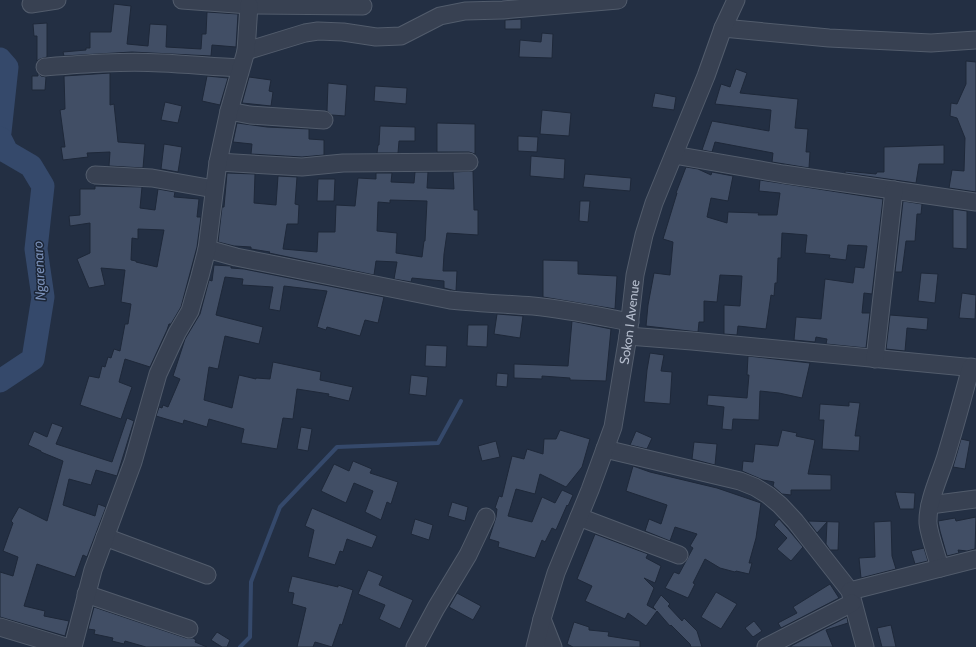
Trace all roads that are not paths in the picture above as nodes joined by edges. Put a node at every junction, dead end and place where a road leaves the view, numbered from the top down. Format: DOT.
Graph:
graph roads {
  1 [pos="57,0"];
  2 [pos="182,0"];
  3 [pos="618,0"];
  4 [pos="736,0"];
  5 [pos="32,4"];
  6 [pos="249,5"];
  7 [pos="363,6"];
  8 [pos="723,28"];
  9 [pos="976,40"];
  10 [pos="246,51"];
  11 [pos="45,67"];
  12 [pos="240,68"];
  13 [pos="229,111"];
  14 [pos="324,120"];
  15 [pos="674,155"];
  16 [pos="218,162"];
  17 [pos="469,162"];
  18 [pos="95,175"];
  19 [pos="214,189"];
  20 [pos="894,190"];
  21 [pos="976,202"];
  22 [pos="207,249"];
  23 [pos="629,329"];
  24 [pos="875,359"];
  25 [pos="974,368"];
  26 [pos="605,449"];
  27 [pos="976,499"];
  28 [pos="930,505"];
  29 [pos="486,517"];
  30 [pos="579,517"];
  31 [pos="106,537"];
  32 [pos="679,555"];
  33 [pos="976,558"];
  34 [pos="940,568"];
  35 [pos="207,575"];
  36 [pos="86,594"];
  37 [pos="851,597"];
  38 [pos="542,619"];
  39 [pos="0,627"];
  40 [pos="189,629"];
  41 [pos="66,647"];
  42 [pos="73,647"];
  43 [pos="415,647"];
  44 [pos="535,647"];
  45 [pos="553,647"];
  46 [pos="766,647"];
  47 [pos="865,647"];
  1 -- 5 [label="street"];
  2 -- 6 [label="street"];
  3 -- 10 [label="street"];
  4 -- 8 [label="street, Sokon I Avenue"];
  6 -- 7 [label="street"];
  6 -- 10 [label="street"];
  8 -- 9 [label="street"];
  8 -- 15 [label="street, Sokon I Avenue"];
  10 -- 12 [label="street"];
  11 -- 12 [label="street"];
  12 -- 13 [label="street"];
  13 -- 14 [label="street"];
  13 -- 16 [label="street"];
  15 -- 20 [label="street"];
  15 -- 23 [label="street, Sokon I Avenue"];
  16 -- 17 [label="street"];
  16 -- 19 [label="street"];
  18 -- 19 [label="street"];
  19 -- 22 [label="street"];
  20 -- 21 [label="street"];
  20 -- 24 [label="street"];
  22 -- 23 [label="street"];
  22 -- 31 [label="street"];
  23 -- 24 [label="street"];
  23 -- 26 [label="street, Sokon I Avenue"];
  24 -- 25 [label="street"];
  25 -- 28 [label="street"];
  26 -- 30 [label="street, Sokon I Avenue"];
  26 -- 37 [label="street"];
  27 -- 28 [label="street"];
  28 -- 34 [label="street"];
  29 -- 43 [label="street"];
  30 -- 32 [label="street"];
  30 -- 38 [label="street, Sokon I Avenue"];
  31 -- 35 [label="street"];
  31 -- 36 [label="street"];
  33 -- 34 [label="street"];
  34 -- 37 [label="street"];
  36 -- 40 [label="street"];
  36 -- 42 [label="street"];
  37 -- 46 [label="street"];
  37 -- 47 [label="street"];
  38 -- 44 [label="street, Sokon I Avenue"];
  38 -- 45 [label="street"];
  39 -- 41 [label="street"];
}
